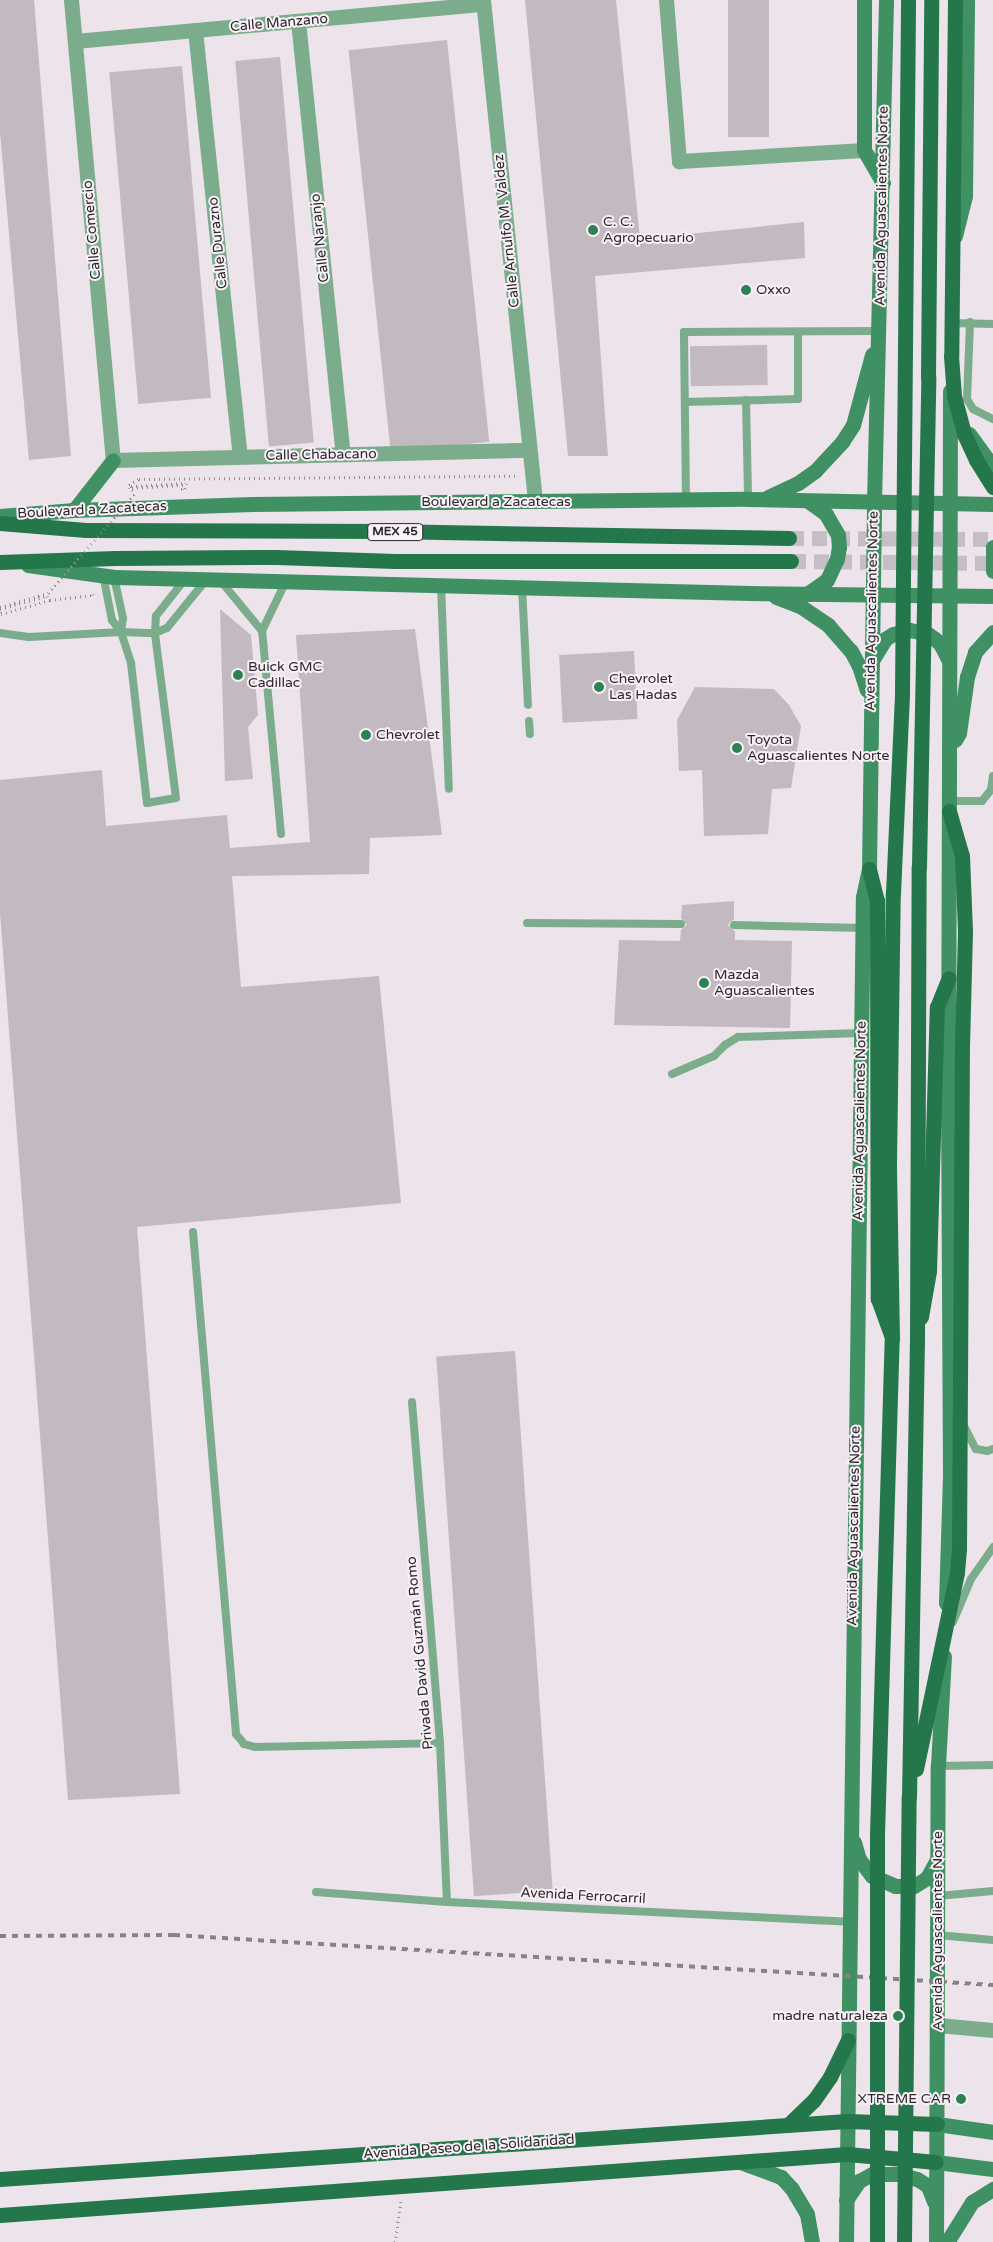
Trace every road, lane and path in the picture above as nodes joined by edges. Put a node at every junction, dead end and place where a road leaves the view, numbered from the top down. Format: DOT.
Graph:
graph roads {
  1 [pos="71,0"];
  2 [pos="666,0"];
  3 [pos="864,0"];
  4 [pos="886,0"];
  5 [pos="908,0"];
  6 [pos="931,0"];
  7 [pos="954,0"];
  8 [pos="967,0"];
  9 [pos="483,2"];
  10 [pos="298,21"];
  11 [pos="196,30"];
  12 [pos="75,41"];
  13 [pos="864,150"];
  14 [pos="883,183"];
  15 [pos="951,255"];
  16 [pos="950,322"];
  17 [pos="970,322"];
  18 [pos="993,324"];
  19 [pos="878,331"];
  20 [pos="798,333"];
  21 [pos="950,392"];
  22 [pos="746,400"];
  23 [pos="685,402"];
  24 [pos="993,419"];
  25 [pos="343,454"];
  26 [pos="240,456"];
  27 [pos="113,460"];
  28 [pos="531,462"];
  29 [pos="993,466"];
  30 [pos="993,487"];
  31 [pos="178,491"];
  32 [pos="143,493"];
  33 [pos="686,500"];
  34 [pos="754,500"];
  35 [pos="807,500"];
  36 [pos="535,501"];
  37 [pos="874,502"];
  38 [pos="951,504"];
  39 [pos="993,504"];
  40 [pos="74,510"];
  41 [pos="0,516"];
  42 [pos="0,523"];
  43 [pos="789,538"];
  44 [pos="993,547"];
  45 [pos="791,561"];
  46 [pos="1,563"];
  47 [pos="993,571"];
  48 [pos="102,575"];
  49 [pos="186,578"];
  50 [pos="213,579"];
  51 [pos="286,581"];
  52 [pos="441,585"];
  53 [pos="522,587"];
  54 [pos="750,593"];
  55 [pos="807,594"];
  56 [pos="873,595"];
  57 [pos="993,596"];
  58 [pos="950,597"];
  59 [pos="0,609"];
  60 [pos="0,616"];
  61 [pos="262,631"];
  62 [pos="120,632"];
  63 [pos="993,632"];
  64 [pos="0,633"];
  65 [pos="155,633"];
  66 [pos="871,671"];
  67 [pos="950,671"];
  68 [pos="528,705"];
  69 [pos="870,709"];
  70 [pos="529,721"];
  71 [pos="530,734"];
  72 [pos="950,751"];
  73 [pos="993,776"];
  74 [pos="449,789"];
  75 [pos="949,806"];
  76 [pos="281,834"];
  77 [pos="869,869"];
  78 [pos="527,923"];
  79 [pos="681,924"];
  80 [pos="734,925"];
  81 [pos="862,928"];
  82 [pos="949,978"];
  83 [pos="861,1033"];
  84 [pos="672,1074"];
  85 [pos="193,1232"];
  86 [pos="892,1339"];
  87 [pos="917,1339"];
  88 [pos="950,1399"];
  89 [pos="412,1402"];
  90 [pos="993,1449"];
  91 [pos="993,1548"];
  92 [pos="945,1648"];
  93 [pos="440,1743"];
  94 [pos="993,1765"];
  95 [pos="938,1766"];
  96 [pos="909,1797"];
  97 [pos="850,1826"];
  98 [pos="938,1859"];
  99 [pos="993,1891"];
  100 [pos="316,1892"];
  101 [pos="938,1896"];
  102 [pos="447,1902"];
  103 [pos="849,1922"];
  104 [pos="938,1935"];
  105 [pos="993,1940"];
  106 [pos="938,2025"];
  107 [pos="993,2030"];
  108 [pos="848,2040"];
  109 [pos="847,2121"];
  110 [pos="937,2124"];
  111 [pos="788,2125"];
  112 [pos="993,2132"];
  113 [pos="847,2154"];
  114 [pos="740,2162"];
  115 [pos="936,2162"];
  116 [pos="993,2169"];
  117 [pos="0,2178"];
  118 [pos="404,2186"];
  119 [pos="993,2189"];
  120 [pos="846,2200"];
  121 [pos="936,2206"];
  122 [pos="0,2215"];
  123 [pos="395,2242"];
  124 [pos="812,2242"];
  125 [pos="846,2242"];
  126 [pos="877,2242"];
  127 [pos="904,2242"];
  128 [pos="936,2242"];
  129 [pos="947,2242"];
  1 -- 12 [label="street, Calle Comercio"];
  2 -- 13 [label="street"];
  3 -- 13 [label="main road"];
  4 -- 14 [label="main road, Avenida Aguascalientes Norte"];
  5 -- 86 [label="main road, Avenida Aguascalientes Norte, bridge"];
  6 -- 87 [label="main road, bridge"];
  7 -- 15 [label="main road, Avenida Aguascalientes Norte"];
  7 -- 30 [label="main road, bridge"];
  8 -- 15 [label="main road"];
  9 -- 10 [label="street, Calle Manzano"];
  9 -- 28 [label="street, Calle Arnulfo M. Valdez"];
  10 -- 11 [label="street, Calle Manzano"];
  10 -- 25 [label="street, Calle Naranjo"];
  11 -- 12 [label="street, Calle Manzano"];
  11 -- 26 [label="street, Calle Durazno"];
  12 -- 27 [label="street, Calle Comercio"];
  13 -- 14 [label="main road"];
  14 -- 19 [label="main road, Avenida Aguascalientes Norte"];
  15 -- 16 [label="main road, Avenida Aguascalientes Norte"];
  16 -- 17 [label="lane"];
  16 -- 21 [label="main road, Avenida Aguascalientes Norte"];
  17 -- 18 [label="lane"];
  17 -- 24 [label="lane"];
  19 -- 20 [label="lane"];
  19 -- 34 [label="main road"];
  19 -- 37 [label="main road, Avenida Aguascalientes Norte"];
  20 -- 22 [label="lane"];
  20 -- 23 [label="lane"];
  21 -- 29 [label="main road"];
  21 -- 38 [label="main road, Avenida Aguascalientes Norte"];
  22 -- 23 [label="lane"];
  22 -- 34 [label="lane"];
  23 -- 33 [label="lane"];
  25 -- 26 [label="street, Calle Chabacano"];
  25 -- 28 [label="street, Calle Chabacano"];
  26 -- 27 [label="street, Calle Chabacano"];
  27 -- 40 [label="main road"];
  28 -- 31 [label="path"];
  28 -- 36 [label="street, Calle Arnulfo M. Valdez"];
  32 -- 59 [label="path, bridge"];
  33 -- 34 [label="main road, Boulevard a Zacatecas / MEX 45"];
  33 -- 36 [label="main road, Boulevard a Zacatecas / MEX 45"];
  34 -- 35 [label="main road, Boulevard a Zacatecas / MEX 45"];
  35 -- 37 [label="main road, Boulevard a Zacatecas / MEX 45"];
  35 -- 55 [label="main road"];
  36 -- 40 [label="main road, Boulevard a Zacatecas / MEX 45"];
  37 -- 38 [label="main road, Boulevard a Zacatecas / MEX 45"];
  37 -- 56 [label="main road, Avenida Aguascalientes Norte"];
  38 -- 39 [label="main road, Boulevard a Zacatecas / MEX 45"];
  38 -- 58 [label="main road, Avenida Aguascalientes Norte"];
  40 -- 41 [label="main road, Boulevard a Zacatecas / MEX 45"];
  42 -- 43 [label="main road, Boulevard a Zacatecas / MEX 45"];
  44 -- 47 [label="main road"];
  45 -- 46 [label="main road, MEX 45"];
  46 -- 48 [label="main road, MEX 45"];
  48 -- 49 [label="main road, MEX 45"];
  48 -- 59 [label="path"];
  48 -- 62 [label="lane"];
  48 -- 62 [label="lane"];
  49 -- 50 [label="main road, MEX 45"];
  49 -- 65 [label="lane"];
  50 -- 51 [label="main road, MEX 45"];
  50 -- 61 [label="lane"];
  50 -- 65 [label="lane"];
  51 -- 52 [label="main road, MEX 45"];
  51 -- 61 [label="lane"];
  52 -- 53 [label="main road, MEX 45"];
  52 -- 74 [label="lane"];
  53 -- 54 [label="main road, MEX 45"];
  53 -- 68 [label="lane"];
  54 -- 55 [label="main road, MEX 45"];
  54 -- 69 [label="main road"];
  55 -- 56 [label="main road, MEX 45"];
  56 -- 58 [label="main road, MEX 45"];
  56 -- 66 [label="main road, Avenida Aguascalientes Norte"];
  57 -- 58 [label="main road, MEX 45"];
  58 -- 67 [label="main road, Avenida Aguascalientes Norte"];
  59 -- 60 [label="path"];
  61 -- 76 [label="lane"];
  62 -- 64 [label="lane"];
  62 -- 65 [label="lane"];
  62 -- 65 [label="lane"];
  63 -- 72 [label="main road"];
  66 -- 67 [label="main road"];
  66 -- 69 [label="main road, Avenida Aguascalientes Norte"];
  67 -- 72 [label="main road, Avenida Aguascalientes Norte"];
  69 -- 77 [label="main road, Avenida Aguascalientes Norte"];
  70 -- 71 [label="lane"];
  72 -- 75 [label="main road, Avenida Aguascalientes Norte"];
  73 -- 75 [label="lane"];
  75 -- 82 [label="main road, Avenida Aguascalientes Norte"];
  75 -- 96 [label="main road, bridge"];
  77 -- 81 [label="main road, Avenida Aguascalientes Norte"];
  77 -- 86 [label="main road"];
  78 -- 79 [label="lane"];
  80 -- 81 [label="lane"];
  81 -- 83 [label="main road, Avenida Aguascalientes Norte"];
  82 -- 87 [label="main road, bridge"];
  82 -- 88 [label="main road, Avenida Aguascalientes Norte"];
  83 -- 84 [label="lane"];
  83 -- 97 [label="main road, Avenida Aguascalientes Norte"];
  85 -- 93 [label="lane"];
  86 -- 126 [label="main road, Avenida Aguascalientes Norte, bridge"];
  87 -- 96 [label="main road, bridge"];
  88 -- 90 [label="lane"];
  88 -- 92 [label="main road, Avenida Aguascalientes Norte"];
  89 -- 93 [label="lane, Privada David Guzmán Romo"];
  91 -- 92 [label="lane"];
  92 -- 95 [label="main road, Avenida Aguascalientes Norte"];
  93 -- 102 [label="lane, Privada David Guzmán Romo"];
  94 -- 95 [label="lane"];
  95 -- 98 [label="main road, Avenida Aguascalientes Norte"];
  96 -- 127 [label="main road, bridge"];
  97 -- 98 [label="main road"];
  97 -- 103 [label="main road, Avenida Aguascalientes Norte"];
  98 -- 101 [label="main road, Avenida Aguascalientes Norte"];
  99 -- 101 [label="lane"];
  100 -- 102 [label="lane, Avenida Ferrocarril"];
  101 -- 104 [label="main road, Avenida Aguascalientes Norte"];
  102 -- 103 [label="lane, Avenida Ferrocarril"];
  103 -- 108 [label="main road, Avenida Aguascalientes Norte"];
  104 -- 105 [label="lane"];
  104 -- 106 [label="main road, Avenida Aguascalientes Norte"];
  106 -- 107 [label="street"];
  106 -- 110 [label="main road, Avenida Aguascalientes Norte"];
  108 -- 109 [label="main road, Avenida Aguascalientes Norte"];
  108 -- 111 [label="main road"];
  109 -- 110 [label="main road, Avenida Paseo de la Solidaridad"];
  109 -- 111 [label="main road, Avenida Paseo de la Solidaridad"];
  109 -- 113 [label="main road, Avenida Aguascalientes Norte"];
  110 -- 112 [label="main road"];
  110 -- 115 [label="main road, Avenida Aguascalientes Norte"];
  111 -- 117 [label="main road, Avenida Paseo de la Solidaridad"];
  113 -- 114 [label="main road"];
  113 -- 115 [label="main road"];
  113 -- 120 [label="main road, Avenida Aguascalientes Norte"];
  114 -- 118 [label="main road"];
  114 -- 124 [label="main road"];
  115 -- 116 [label="main road"];
  115 -- 121 [label="main road, Avenida Aguascalientes Norte"];
  118 -- 122 [label="main road"];
  118 -- 123 [label="path"];
  119 -- 129 [label="main road"];
  120 -- 121 [label="main road"];
  120 -- 125 [label="main road, Avenida Aguascalientes Norte"];
  121 -- 128 [label="main road, Avenida Aguascalientes Norte"];
}
